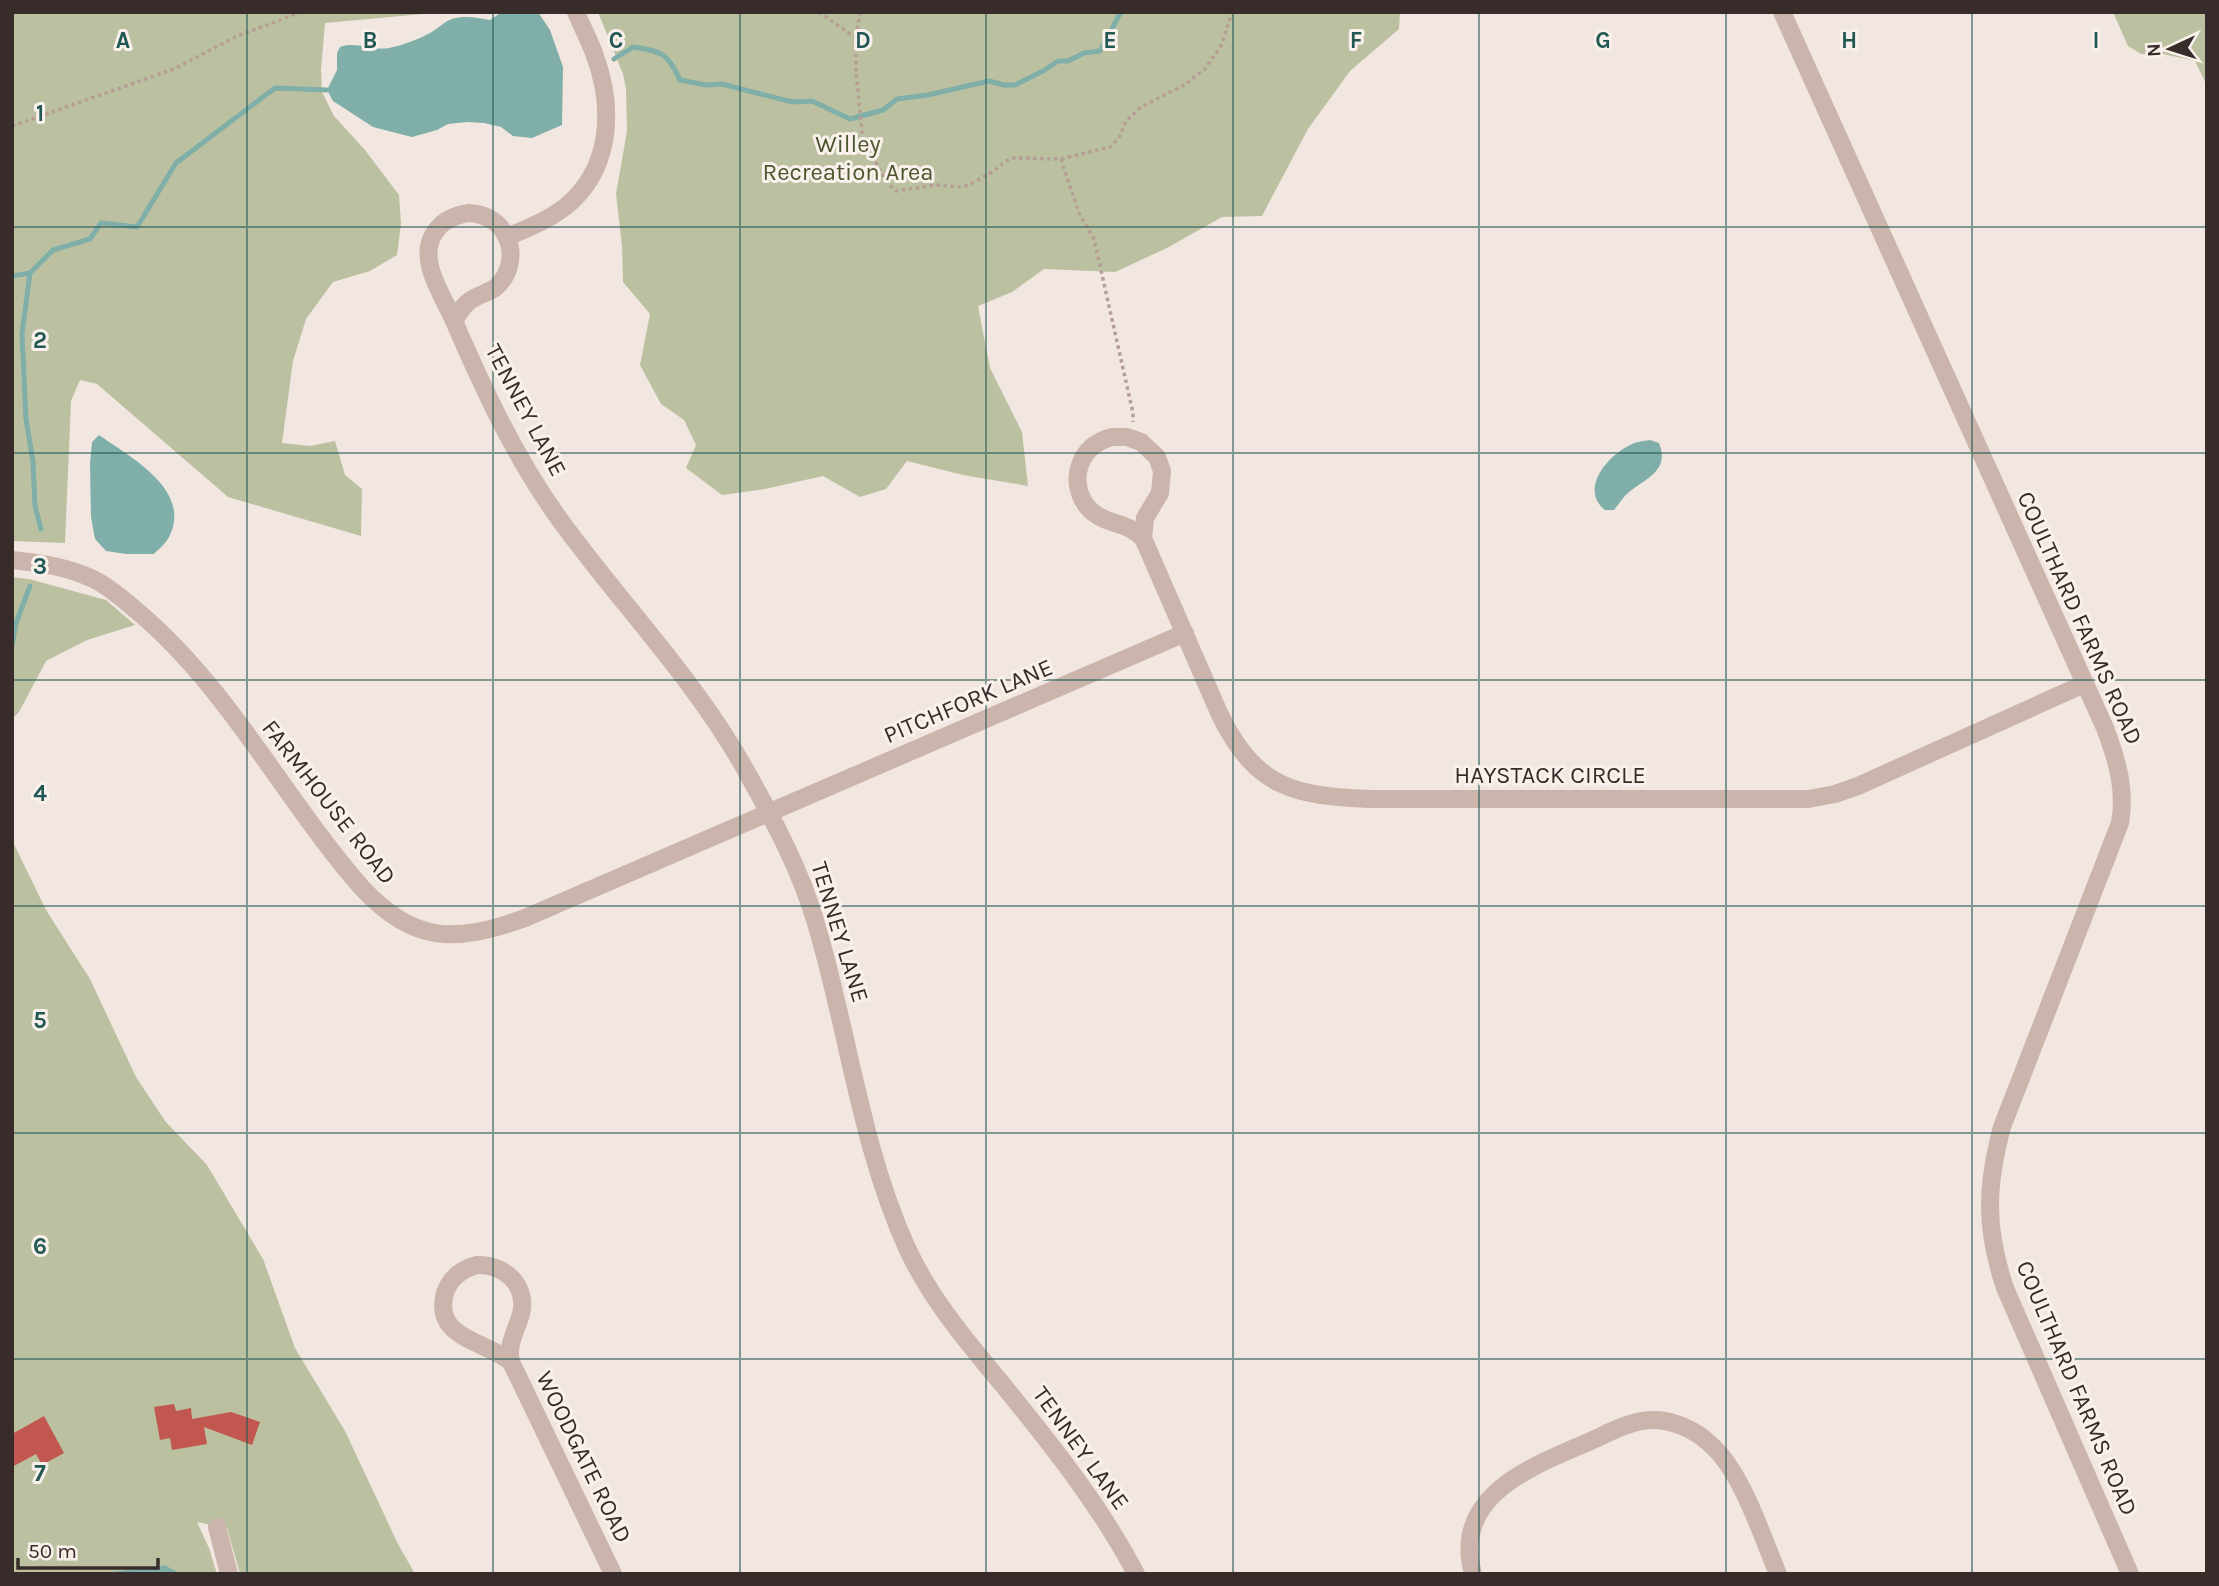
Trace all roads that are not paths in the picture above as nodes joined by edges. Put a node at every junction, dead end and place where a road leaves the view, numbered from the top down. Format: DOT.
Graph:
graph roads {
  1 [pos="576,12"];
  2 [pos="1782,12"];
  3 [pos="507,237"];
  4 [pos="454,321"];
  5 [pos="1143,538"];
  6 [pos="12,561"];
  7 [pos="1185,633"];
  8 [pos="2084,684"];
  9 [pos="769,814"];
  10 [pos="511,1362"];
  11 [pos="218,1527"];
  12 [pos="229,1574"];
  13 [pos="613,1574"];
  14 [pos="1136,1574"];
  15 [pos="1473,1574"];
  16 [pos="1778,1574"];
  17 [pos="2130,1574"];
  1 -- 3 [label="street"];
  2 -- 8 [label="street, COULTHARD FARMS ROAD"];
  3 -- 4 [label="street"];
  3 -- 4 [label="street, TENNEY LANE"];
  4 -- 9 [label="street, TENNEY LANE"];
  5 -- 5 [label="street"];
  5 -- 7 [label="street, HAYSTACK CIRCLE"];
  6 -- 9 [label="street, FARMHOUSE ROAD"];
  7 -- 8 [label="street, HAYSTACK CIRCLE"];
  7 -- 9 [label="street, PITCHFORK LANE"];
  8 -- 17 [label="street, COULTHARD FARMS ROAD"];
  9 -- 14 [label="street, TENNEY LANE"];
  10 -- 10 [label="street, WOODGATE ROAD"];
  10 -- 13 [label="street, WOODGATE ROAD"];
  11 -- 12 [label="street"];
  15 -- 16 [label="street"];
}
